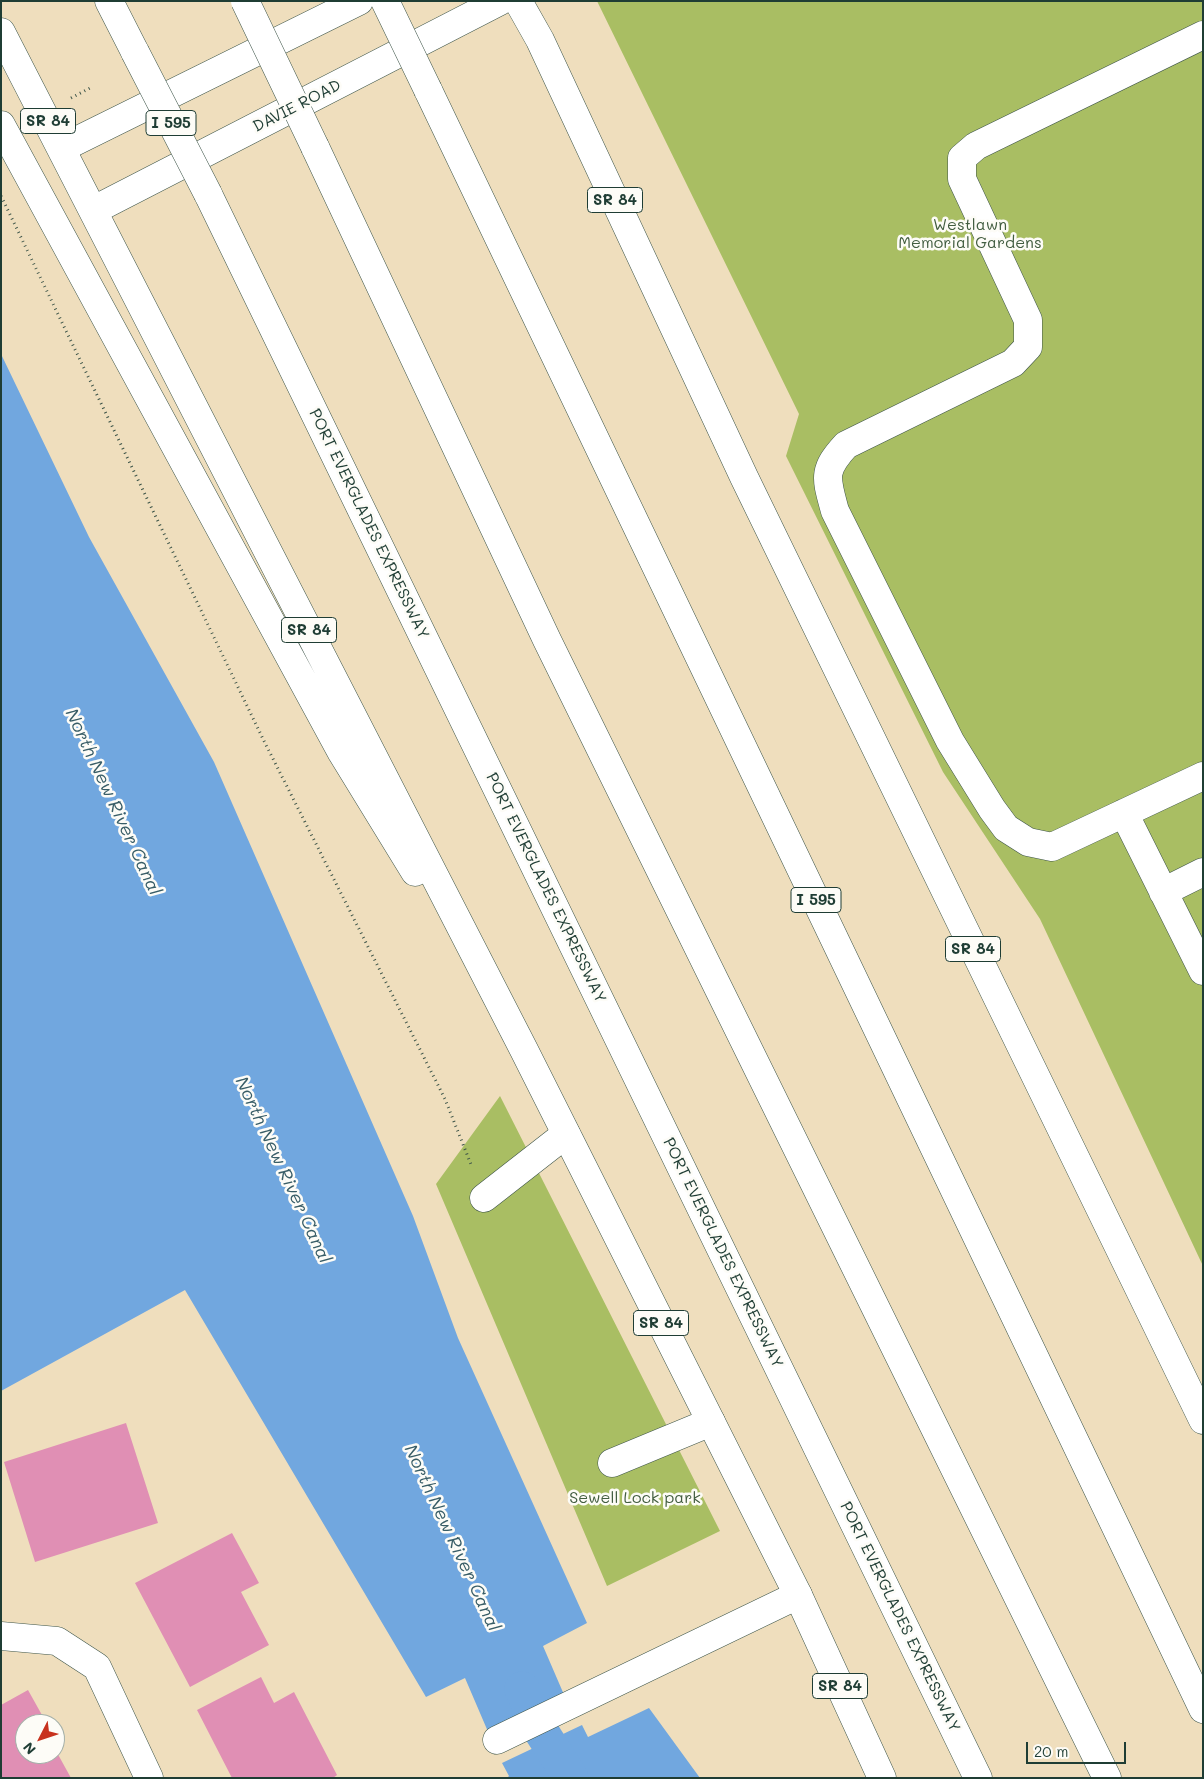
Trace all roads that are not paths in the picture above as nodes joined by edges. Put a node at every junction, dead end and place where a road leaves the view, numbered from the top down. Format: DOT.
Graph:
graph roads {
  1 [pos="109,1"];
  2 [pos="245,1"];
  3 [pos="359,1"];
  4 [pos="385,1"];
  5 [pos="500,1"];
  6 [pos="518,1"];
  7 [pos="1,32"];
  8 [pos="1203,35"];
  9 [pos="1,125"];
  10 [pos="62,148"];
  11 [pos="94,210"];
  12 [pos="1203,776"];
  13 [pos="1124,813"];
  14 [pos="1203,872"];
  15 [pos="1163,892"];
  16 [pos="1203,971"];
  17 [pos="524,1050"];
  18 [pos="566,1134"];
  19 [pos="484,1198"];
  20 [pos="1203,1420"];
  21 [pos="711,1422"];
  22 [pos="612,1463"];
  23 [pos="798,1595"];
  24 [pos="1,1636"];
  25 [pos="1203,1710"];
  26 [pos="497,1740"];
  27 [pos="150,1778"];
  28 [pos="882,1778"];
  29 [pos="978,1778"];
  30 [pos="1107,1778"];
  1 -- 29 [label="main road, PORT EVERGLADES EXPRESSWAY / I 595, bridge"];
  2 -- 30 [label="main road, bridge"];
  3 -- 10 [label="main road"];
  4 -- 25 [label="main road, I 595, bridge"];
  5 -- 11 [label="main road, DAVIE ROAD"];
  6 -- 20 [label="main road, SR 84"];
  7 -- 10 [label="main road, SR 84"];
  8 -- 13 [label="main road"];
  9 -- 17 [label="main road"];
  10 -- 11 [label="main road, SR 84"];
  11 -- 17 [label="main road, SR 84"];
  12 -- 13 [label="main road"];
  13 -- 15 [label="main road"];
  14 -- 15 [label="main road"];
  15 -- 16 [label="main road"];
  17 -- 18 [label="main road, SR 84"];
  18 -- 19 [label="main road"];
  18 -- 21 [label="main road, SR 84"];
  21 -- 22 [label="main road"];
  21 -- 23 [label="main road, SR 84"];
  23 -- 26 [label="main road"];
  23 -- 28 [label="main road, SR 84"];
  24 -- 27 [label="main road"];
}
